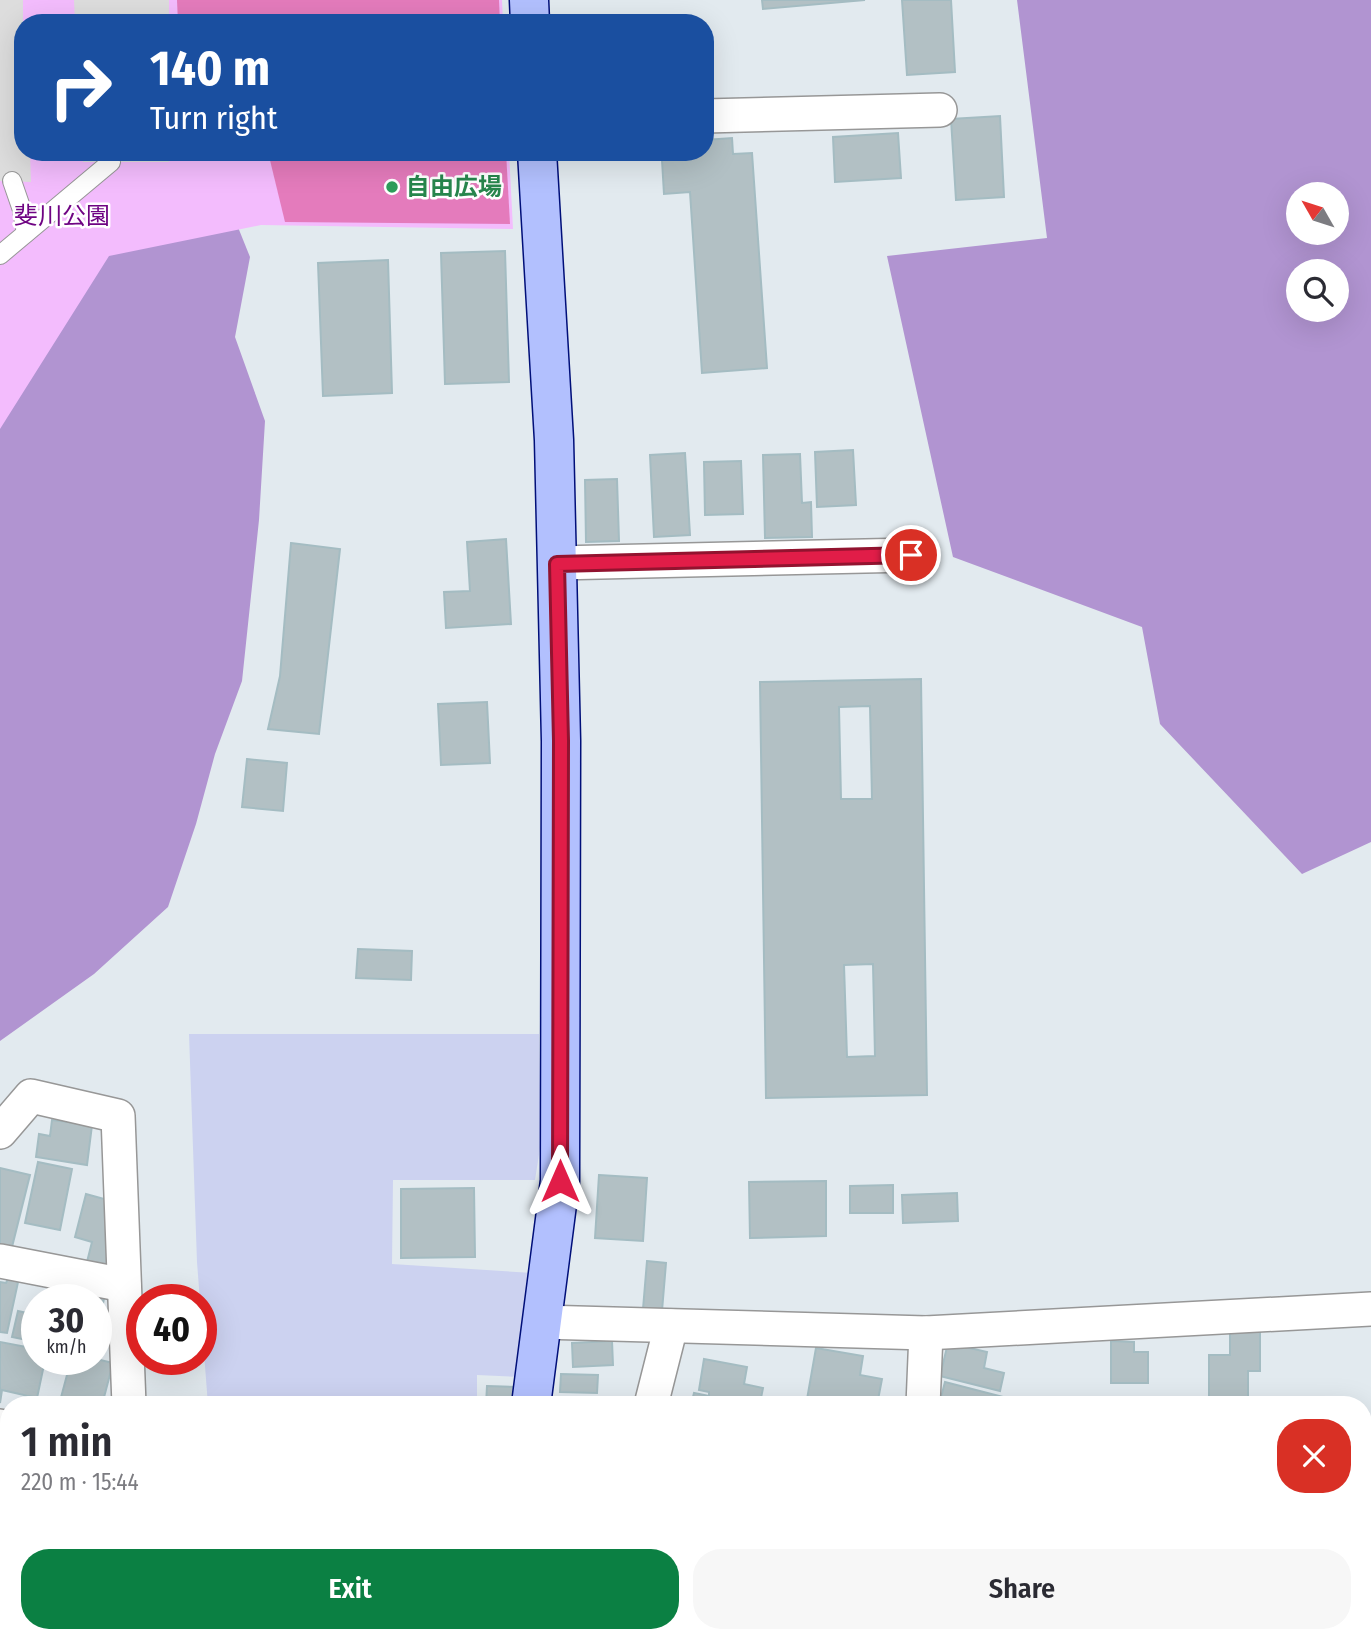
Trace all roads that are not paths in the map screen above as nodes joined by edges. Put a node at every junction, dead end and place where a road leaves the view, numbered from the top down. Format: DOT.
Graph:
graph roads {
  1 [pos="940,110"];
  2 [pos="714,116"];
  3 [pos="538,161"];
  4 [pos="111,162"];
  5 [pos="12,181"];
  6 [pos="26,233"];
  7 [pos="1,251"];
  8 [pos="911,555"];
  9 [pos="557,564"];
  10 [pos="0,1132"];
  11 [pos="0,1261"];
  12 [pos="124,1285"];
  13 [pos="1371,1310"];
  14 [pos="542,1322"];
  15 [pos="671,1326"];
  16 [pos="926,1333"];
  17 [pos="129,1396"];
  18 [pos="532,1396"];
  19 [pos="653,1396"];
  20 [pos="923,1396"];
  1 -- 2 [label="street"];
  3 -- 9 [label="street"];
  4 -- 6 [label="lane"];
  5 -- 6 [label="lane"];
  6 -- 7 [label="lane"];
  8 -- 9 [label="street"];
  9 -- 14 [label="street"];
  10 -- 12 [label="street"];
  11 -- 12 [label="street"];
  12 -- 17 [label="street"];
  13 -- 16 [label="street"];
  14 -- 15 [label="street"];
  14 -- 18 [label="street"];
  15 -- 16 [label="street"];
  15 -- 19 [label="street"];
  16 -- 20 [label="street"];
}
